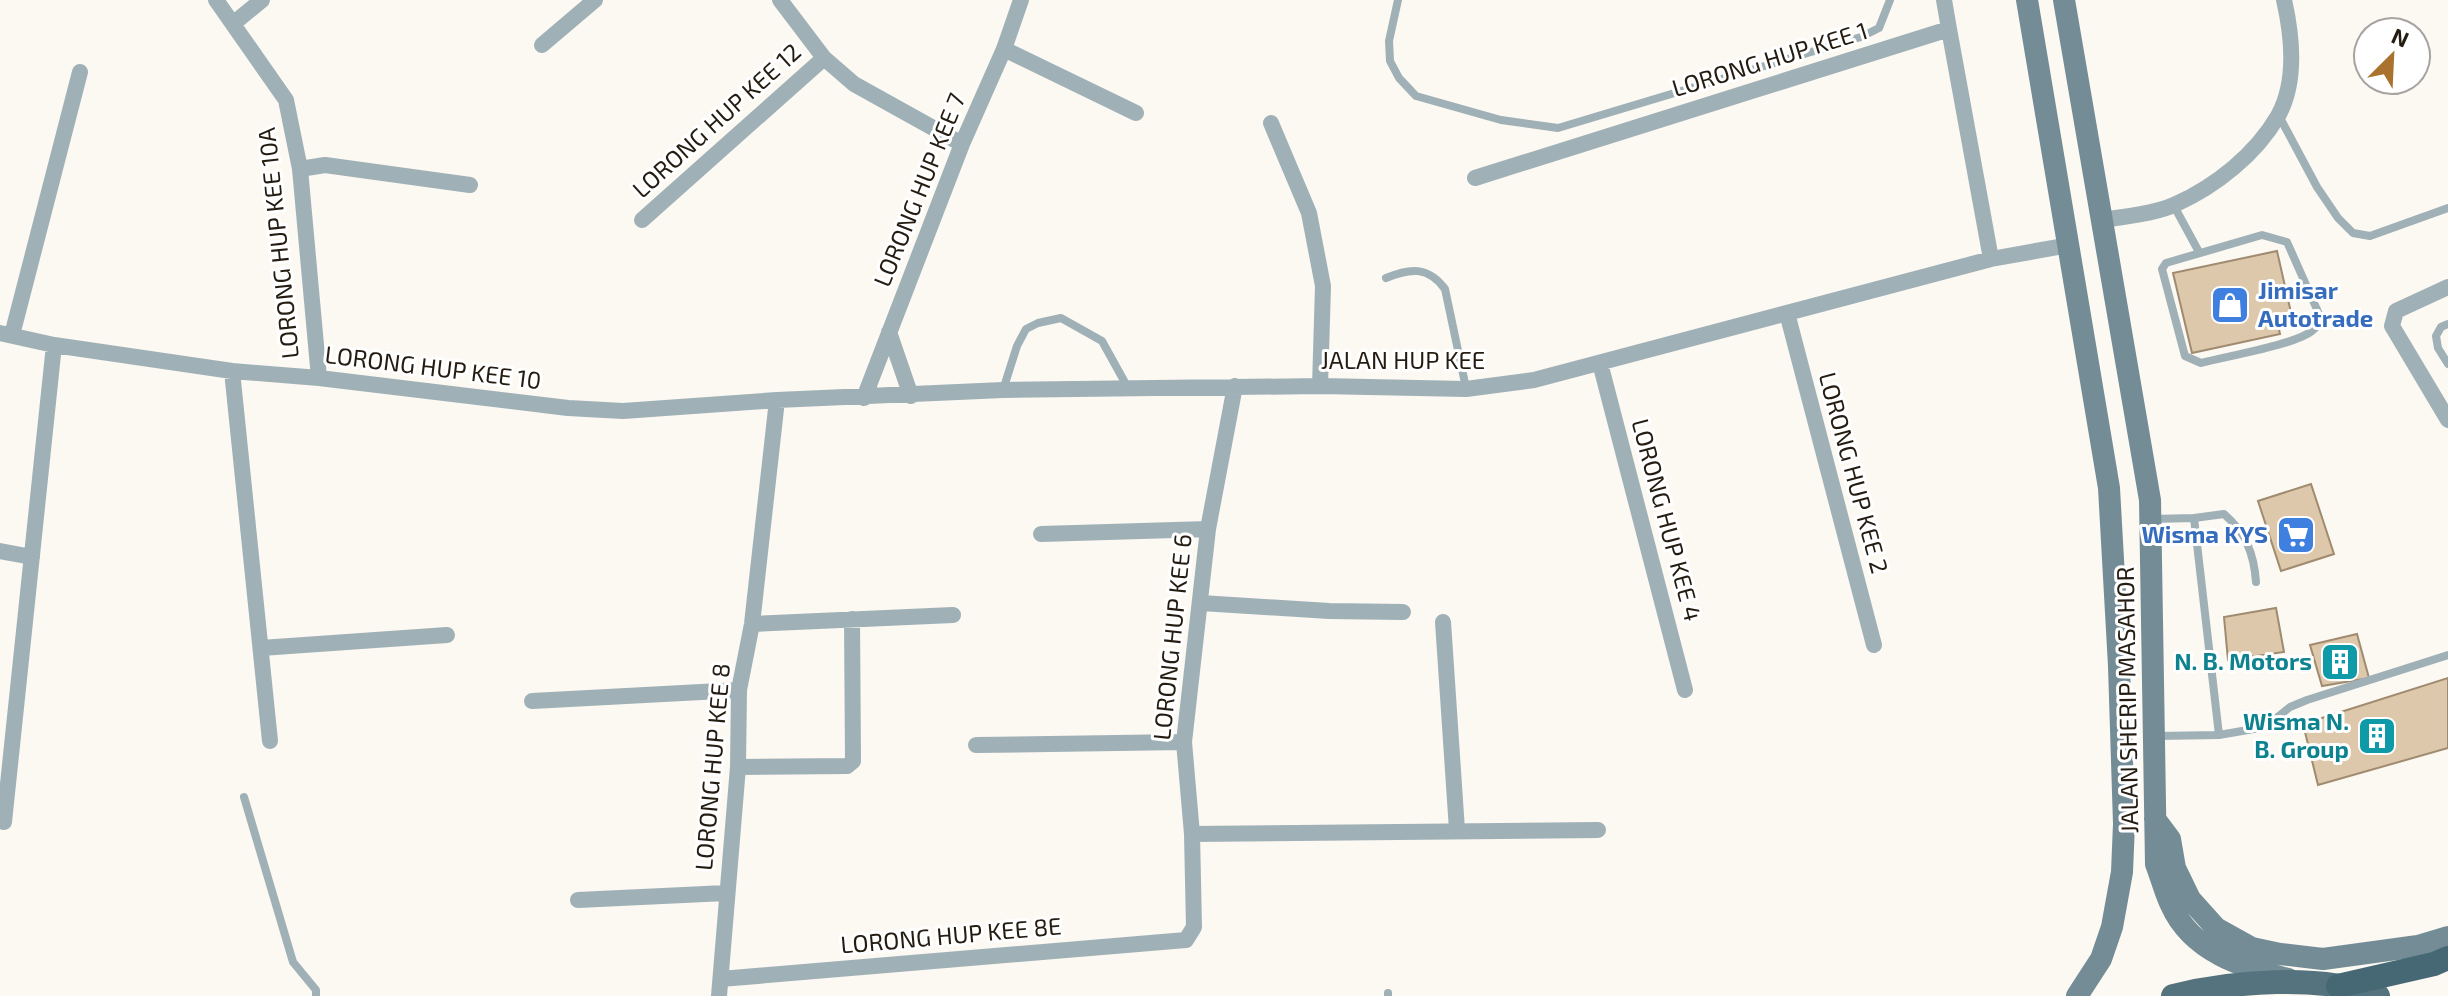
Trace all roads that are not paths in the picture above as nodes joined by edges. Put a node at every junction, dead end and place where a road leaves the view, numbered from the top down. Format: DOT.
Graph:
graph roads {
  1 [pos="216,0"];
  2 [pos="262,0"];
  3 [pos="595,0"];
  4 [pos="780,0"];
  5 [pos="1021,0"];
  6 [pos="1398,0"];
  7 [pos="1890,0"];
  8 [pos="1944,0"];
  9 [pos="2027,0"];
  10 [pos="2064,0"];
  11 [pos="2284,0"];
  12 [pos="234,23"];
  13 [pos="1949,29"];
  14 [pos="542,45"];
  15 [pos="1004,49"];
  16 [pos="824,58"];
  17 [pos="80,72"];
  18 [pos="1136,113"];
  19 [pos="2278,115"];
  20 [pos="1271,123"];
  21 [pos="962,144"];
  22 [pos="300,169"];
  23 [pos="1475,178"];
  24 [pos="470,185"];
  25 [pos="2174,206"];
  26 [pos="2448,208"];
  27 [pos="642,220"];
  28 [pos="2104,220"];
  29 [pos="2069,245"];
  30 [pos="2199,252"];
  31 [pos="1991,259"];
  32 [pos="1386,278"];
  33 [pos="2448,287"];
  34 [pos="1787,313"];
  35 [pos="2448,324"];
  36 [pos="889,332"];
  37 [pos="6,334"];
  38 [pos="54,345"];
  39 [pos="1600,363"];
  40 [pos="2448,364"];
  41 [pos="232,371"];
  42 [pos="319,378"];
  43 [pos="1235,386"];
  44 [pos="1320,386"];
  45 [pos="1128,388"];
  46 [pos="1466,389"];
  47 [pos="1003,390"];
  48 [pos="911,396"];
  49 [pos="864,398"];
  50 [pos="777,400"];
  51 [pos="2448,420"];
  52 [pos="2194,518"];
  53 [pos="2151,519"];
  54 [pos="1208,529"];
  55 [pos="1041,534"];
  56 [pos="0,551"];
  57 [pos="32,557"];
  58 [pos="2256,582"];
  59 [pos="1201,603"];
  60 [pos="1403,612"];
  61 [pos="953,615"];
  62 [pos="852,619"];
  63 [pos="1443,622"];
  64 [pos="752,624"];
  65 [pos="447,635"];
  66 [pos="1874,645"];
  67 [pos="261,648"];
  68 [pos="2448,655"];
  69 [pos="739,690"];
  70 [pos="1685,690"];
  71 [pos="532,701"];
  72 [pos="2219,735"];
  73 [pos="2154,736"];
  74 [pos="270,741"];
  75 [pos="1184,742"];
  76 [pos="976,745"];
  77 [pos="738,767"];
  78 [pos="5,769"];
  79 [pos="244,797"];
  80 [pos="2154,818"];
  81 [pos="4,822"];
  82 [pos="1457,830"];
  83 [pos="1598,830"];
  84 [pos="1192,834"];
  85 [pos="726,893"];
  86 [pos="578,900"];
  87 [pos="2448,937"];
  88 [pos="1186,940"];
  89 [pos="2448,958"];
  90 [pos="2306,983"];
  91 [pos="2338,986"];
  92 [pos="720,988"];
  93 [pos="316,996"];
  94 [pos="2077,996"];
  95 [pos="2173,996"];
  96 [pos="2378,996"];
  1 -- 12 [label="street, LORONG HUP KEE 10A"];
  2 -- 12 [label="street"];
  3 -- 14 [label="street"];
  4 -- 16 [label="street"];
  5 -- 15 [label="street, LORONG HUP KEE 7"];
  6 -- 7 [label="lane"];
  8 -- 13 [label="street"];
  9 -- 29 [label="main road, JALAN SHERIP MASAHOR"];
  10 -- 28 [label="main road, JALAN SHERIP MASAHOR"];
  11 -- 19 [label="street"];
  12 -- 22 [label="street, LORONG HUP KEE 10A"];
  13 -- 23 [label="street, LORONG HUP KEE 1"];
  13 -- 31 [label="street"];
  15 -- 18 [label="street"];
  15 -- 21 [label="street, LORONG HUP KEE 7"];
  16 -- 21 [label="street"];
  16 -- 27 [label="street, LORONG HUP KEE 12"];
  17 -- 37 [label="street"];
  19 -- 25 [label="street"];
  19 -- 26 [label="lane"];
  20 -- 44 [label="street"];
  21 -- 36 [label="street, LORONG HUP KEE 7"];
  22 -- 24 [label="street"];
  22 -- 42 [label="street, LORONG HUP KEE 10A"];
  25 -- 28 [label="street"];
  25 -- 30 [label="lane"];
  28 -- 53 [label="main road, JALAN SHERIP MASAHOR"];
  29 -- 31 [label="street, JALAN HUP KEE"];
  29 -- 94 [label="main road, JALAN SHERIP MASAHOR"];
  30 -- 30 [label="lane"];
  31 -- 34 [label="street, JALAN HUP KEE"];
  32 -- 46 [label="lane"];
  33 -- 51 [label="street"];
  34 -- 39 [label="street, JALAN HUP KEE"];
  34 -- 66 [label="street, LORONG HUP KEE 2"];
  35 -- 40 [label="lane"];
  36 -- 48 [label="street"];
  36 -- 49 [label="street, LORONG HUP KEE 7"];
  37 -- 38 [label="street, LORONG HUP KEE 10"];
  38 -- 41 [label="street, LORONG HUP KEE 10"];
  38 -- 57 [label="street"];
  39 -- 46 [label="street, JALAN HUP KEE"];
  39 -- 70 [label="street, LORONG HUP KEE 4"];
  41 -- 42 [label="street, LORONG HUP KEE 10"];
  41 -- 67 [label="street"];
  42 -- 50 [label="street, LORONG HUP KEE 10"];
  43 -- 44 [label="street, JALAN HUP KEE"];
  43 -- 45 [label="street, JALAN HUP KEE"];
  43 -- 54 [label="street, LORONG HUP KEE 6"];
  44 -- 46 [label="street, JALAN HUP KEE"];
  45 -- 47 [label="street, JALAN HUP KEE"];
  45 -- 47 [label="lane"];
  47 -- 48 [label="street, JALAN HUP KEE"];
  48 -- 49 [label="street, JALAN HUP KEE"];
  49 -- 50 [label="street, LORONG HUP KEE 10"];
  50 -- 64 [label="street, LORONG HUP KEE 8"];
  52 -- 53 [label="lane"];
  52 -- 58 [label="lane"];
  52 -- 72 [label="lane"];
  53 -- 73 [label="main road, JALAN SHERIP MASAHOR"];
  54 -- 55 [label="street"];
  54 -- 59 [label="street, LORONG HUP KEE 6"];
  56 -- 57 [label="street"];
  57 -- 78 [label="street"];
  59 -- 60 [label="street"];
  59 -- 75 [label="street, LORONG HUP KEE 6"];
  61 -- 62 [label="street"];
  62 -- 64 [label="street"];
  62 -- 77 [label="street"];
  63 -- 82 [label="street"];
  64 -- 69 [label="street, LORONG HUP KEE 8"];
  65 -- 67 [label="street"];
  67 -- 74 [label="street"];
  68 -- 72 [label="lane"];
  69 -- 71 [label="street"];
  69 -- 77 [label="street, LORONG HUP KEE 8"];
  72 -- 73 [label="lane"];
  73 -- 80 [label="main road, JALAN SHERIP MASAHOR"];
  75 -- 76 [label="street"];
  75 -- 84 [label="street, LORONG HUP KEE 6"];
  77 -- 85 [label="street, LORONG HUP KEE 8"];
  78 -- 81 [label="street"];
  79 -- 93 [label="lane"];
  80 -- 87 [label="main road"];
  80 -- 90 [label="main road, JALAN SHERIP MASAHOR"];
  82 -- 83 [label="street"];
  82 -- 84 [label="street"];
  84 -- 88 [label="street, LORONG HUP KEE 6"];
  85 -- 86 [label="street"];
  85 -- 92 [label="street, LORONG HUP KEE 8"];
  88 -- 92 [label="street, LORONG HUP KEE 8E"];
  89 -- 91 [label="highway"];
  90 -- 91 [label="main road"];
  90 -- 95 [label="main road"];
  91 -- 96 [label="main road"];
}
